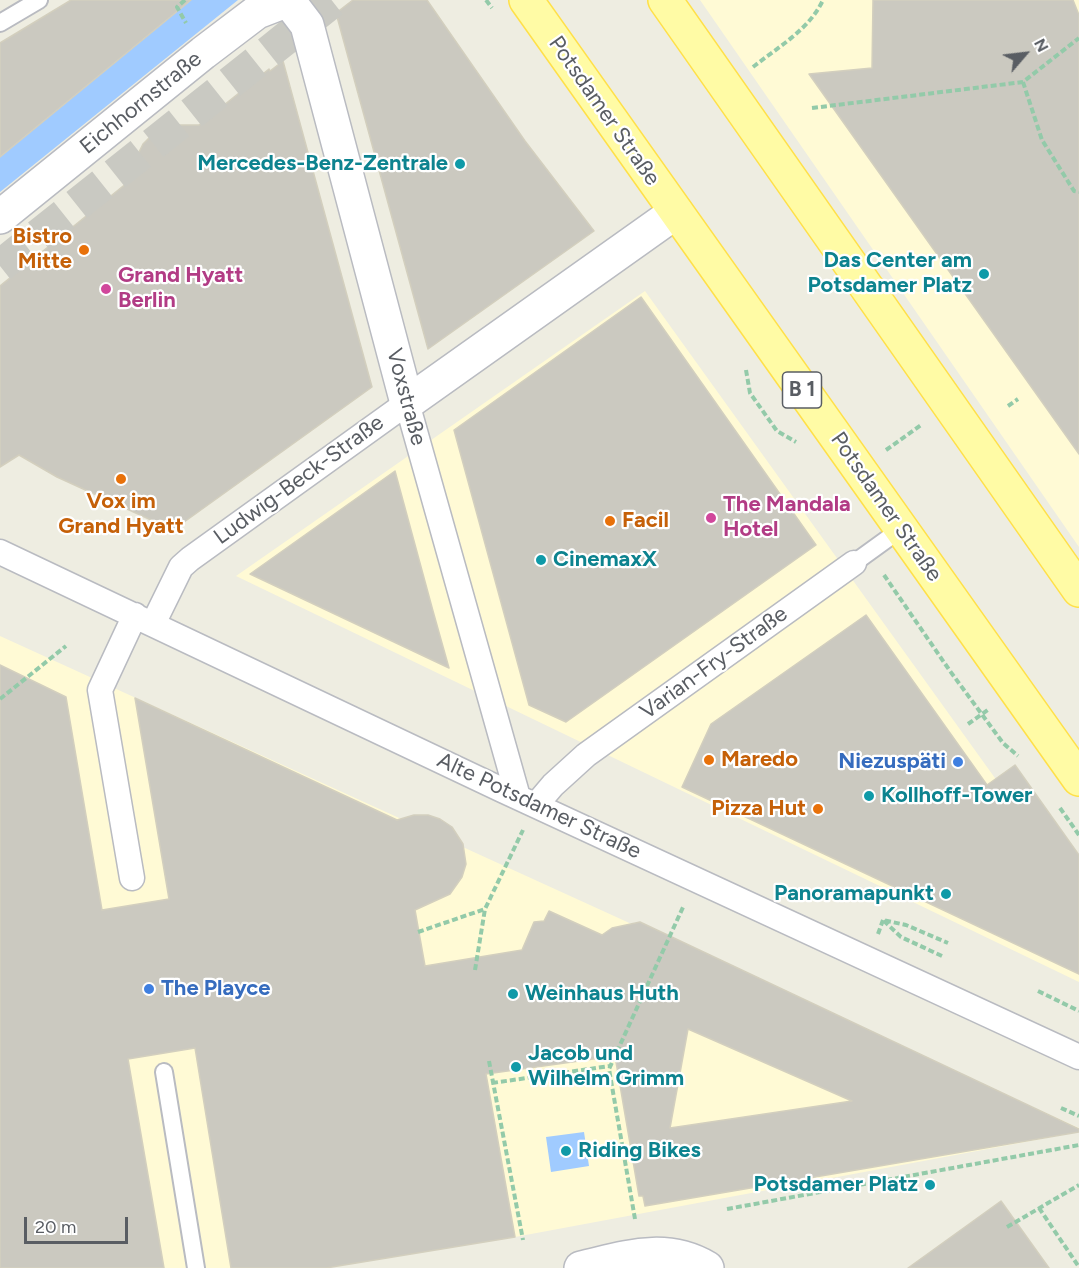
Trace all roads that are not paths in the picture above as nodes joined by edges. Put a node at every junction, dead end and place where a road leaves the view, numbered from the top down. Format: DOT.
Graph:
graph roads {
  1 [pos="39,0"];
  2 [pos="288,0"];
  3 [pos="526,0"];
  4 [pos="665,0"];
  5 [pos="0,23"];
  6 [pos="676,212"];
  7 [pos="0,217"];
  8 [pos="407,403"];
  9 [pos="901,529"];
  10 [pos="0,552"];
  11 [pos="862,556"];
  12 [pos="1079,590"];
  13 [pos="144,620"];
  14 [pos="1079,779"];
  15 [pos="527,801"];
  16 [pos="132,878"];
  17 [pos="1079,1057"];
  18 [pos="164,1072"];
  19 [pos="196,1268"];
  20 [pos="581,1268"];
  21 [pos="707,1268"];
  1 -- 5 [label="lane"];
  2 -- 7 [label="street, Eichhornstraße"];
  2 -- 8 [label="street, Voxstraße"];
  3 -- 6 [label="main road, Potsdamer Straße / B 1"];
  4 -- 12 [label="main road"];
  6 -- 8 [label="street, Ludwig-Beck-Straße"];
  6 -- 9 [label="main road, Potsdamer Straße / B 1"];
  8 -- 13 [label="street, Ludwig-Beck-Straße"];
  8 -- 15 [label="street, Voxstraße"];
  9 -- 11 [label="lane, Varian-Fry-Straße"];
  9 -- 14 [label="main road, Potsdamer Straße / B 1"];
  10 -- 13 [label="street, Alte Potsdamer Straße"];
  11 -- 15 [label="street, Varian-Fry-Straße"];
  13 -- 15 [label="street, Alte Potsdamer Straße"];
  13 -- 16 [label="street, Ludwig-Beck-Straße"];
  15 -- 17 [label="street, Alte Potsdamer Straße"];
  18 -- 19 [label="lane"];
  20 -- 21 [label="street"];
}
